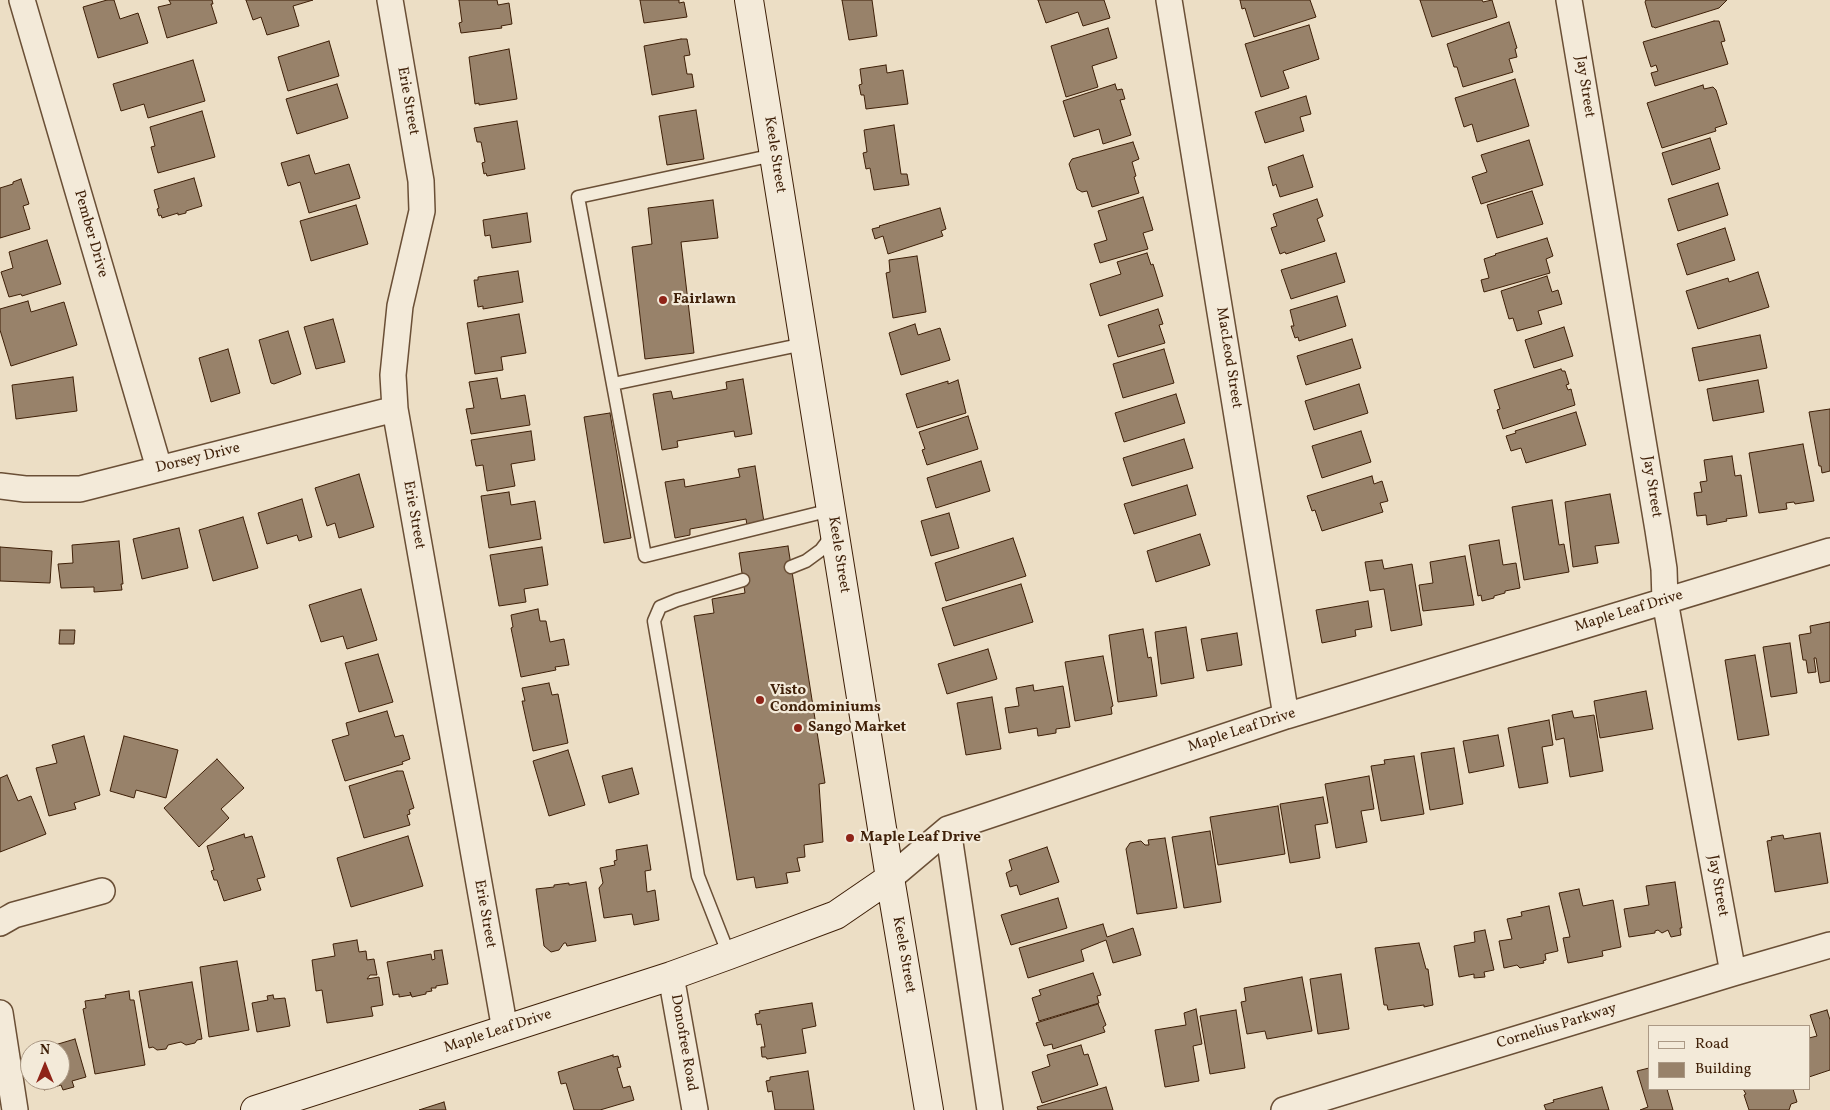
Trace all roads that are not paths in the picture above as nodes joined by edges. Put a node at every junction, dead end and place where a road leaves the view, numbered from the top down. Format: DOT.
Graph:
graph roads {
  1 [pos="22,0"];
  2 [pos="390,0"];
  3 [pos="749,0"];
  4 [pos="1169,0"];
  5 [pos="1569,0"];
  6 [pos="774,155"];
  7 [pos="804,344"];
  8 [pos="612,384"];
  9 [pos="395,409"];
  10 [pos="159,468"];
  11 [pos="0,486"];
  12 [pos="833,521"];
  13 [pos="1830,551"];
  14 [pos="791,567"];
  15 [pos="743,580"];
  16 [pos="1665,601"];
  17 [pos="1286,716"];
  18 [pos="948,829"];
  19 [pos="890,878"];
  20 [pos="102,891"];
  21 [pos="0,923"];
  22 [pos="1830,945"];
  23 [pos="730,955"];
  24 [pos="1733,973"];
  25 [pos="671,976"];
  26 [pos="0,1013"];
  27 [pos="505,1030"];
  28 [pos="15,1110"];
  29 [pos="255,1110"];
  30 [pos="695,1110"];
  31 [pos="929,1110"];
  32 [pos="990,1110"];
  33 [pos="1284,1110"];
  1 -- 10 [label="street, Pember Drive"];
  2 -- 9 [label="street, Erie Street"];
  3 -- 6 [label="main road, Keele Street"];
  4 -- 17 [label="street, MacLeod Street"];
  5 -- 16 [label="street, Jay Street"];
  6 -- 7 [label="main road, Keele Street"];
  6 -- 8 [label="lane"];
  7 -- 8 [label="lane"];
  7 -- 12 [label="main road, Keele Street"];
  8 -- 12 [label="lane"];
  9 -- 10 [label="street, Dorsey Drive"];
  9 -- 27 [label="street, Erie Street"];
  10 -- 11 [label="street, Dorsey Drive"];
  12 -- 14 [label="lane"];
  12 -- 19 [label="main road, Keele Street"];
  13 -- 16 [label="street, Maple Leaf Drive"];
  15 -- 23 [label="lane"];
  16 -- 17 [label="street, Maple Leaf Drive"];
  16 -- 24 [label="street, Jay Street"];
  17 -- 18 [label="street, Maple Leaf Drive"];
  18 -- 19 [label="street, Maple Leaf Drive"];
  18 -- 32 [label="street"];
  19 -- 23 [label="main road, Maple Leaf Drive"];
  19 -- 31 [label="main road, Keele Street"];
  20 -- 21 [label="street"];
  22 -- 24 [label="street, Cornelius Parkway"];
  23 -- 25 [label="main road, Maple Leaf Drive"];
  24 -- 33 [label="street, Cornelius Parkway"];
  25 -- 27 [label="main road, Maple Leaf Drive"];
  25 -- 30 [label="street, Donofree Road"];
  26 -- 28 [label="street"];
  27 -- 29 [label="main road, Maple Leaf Drive"];
}
